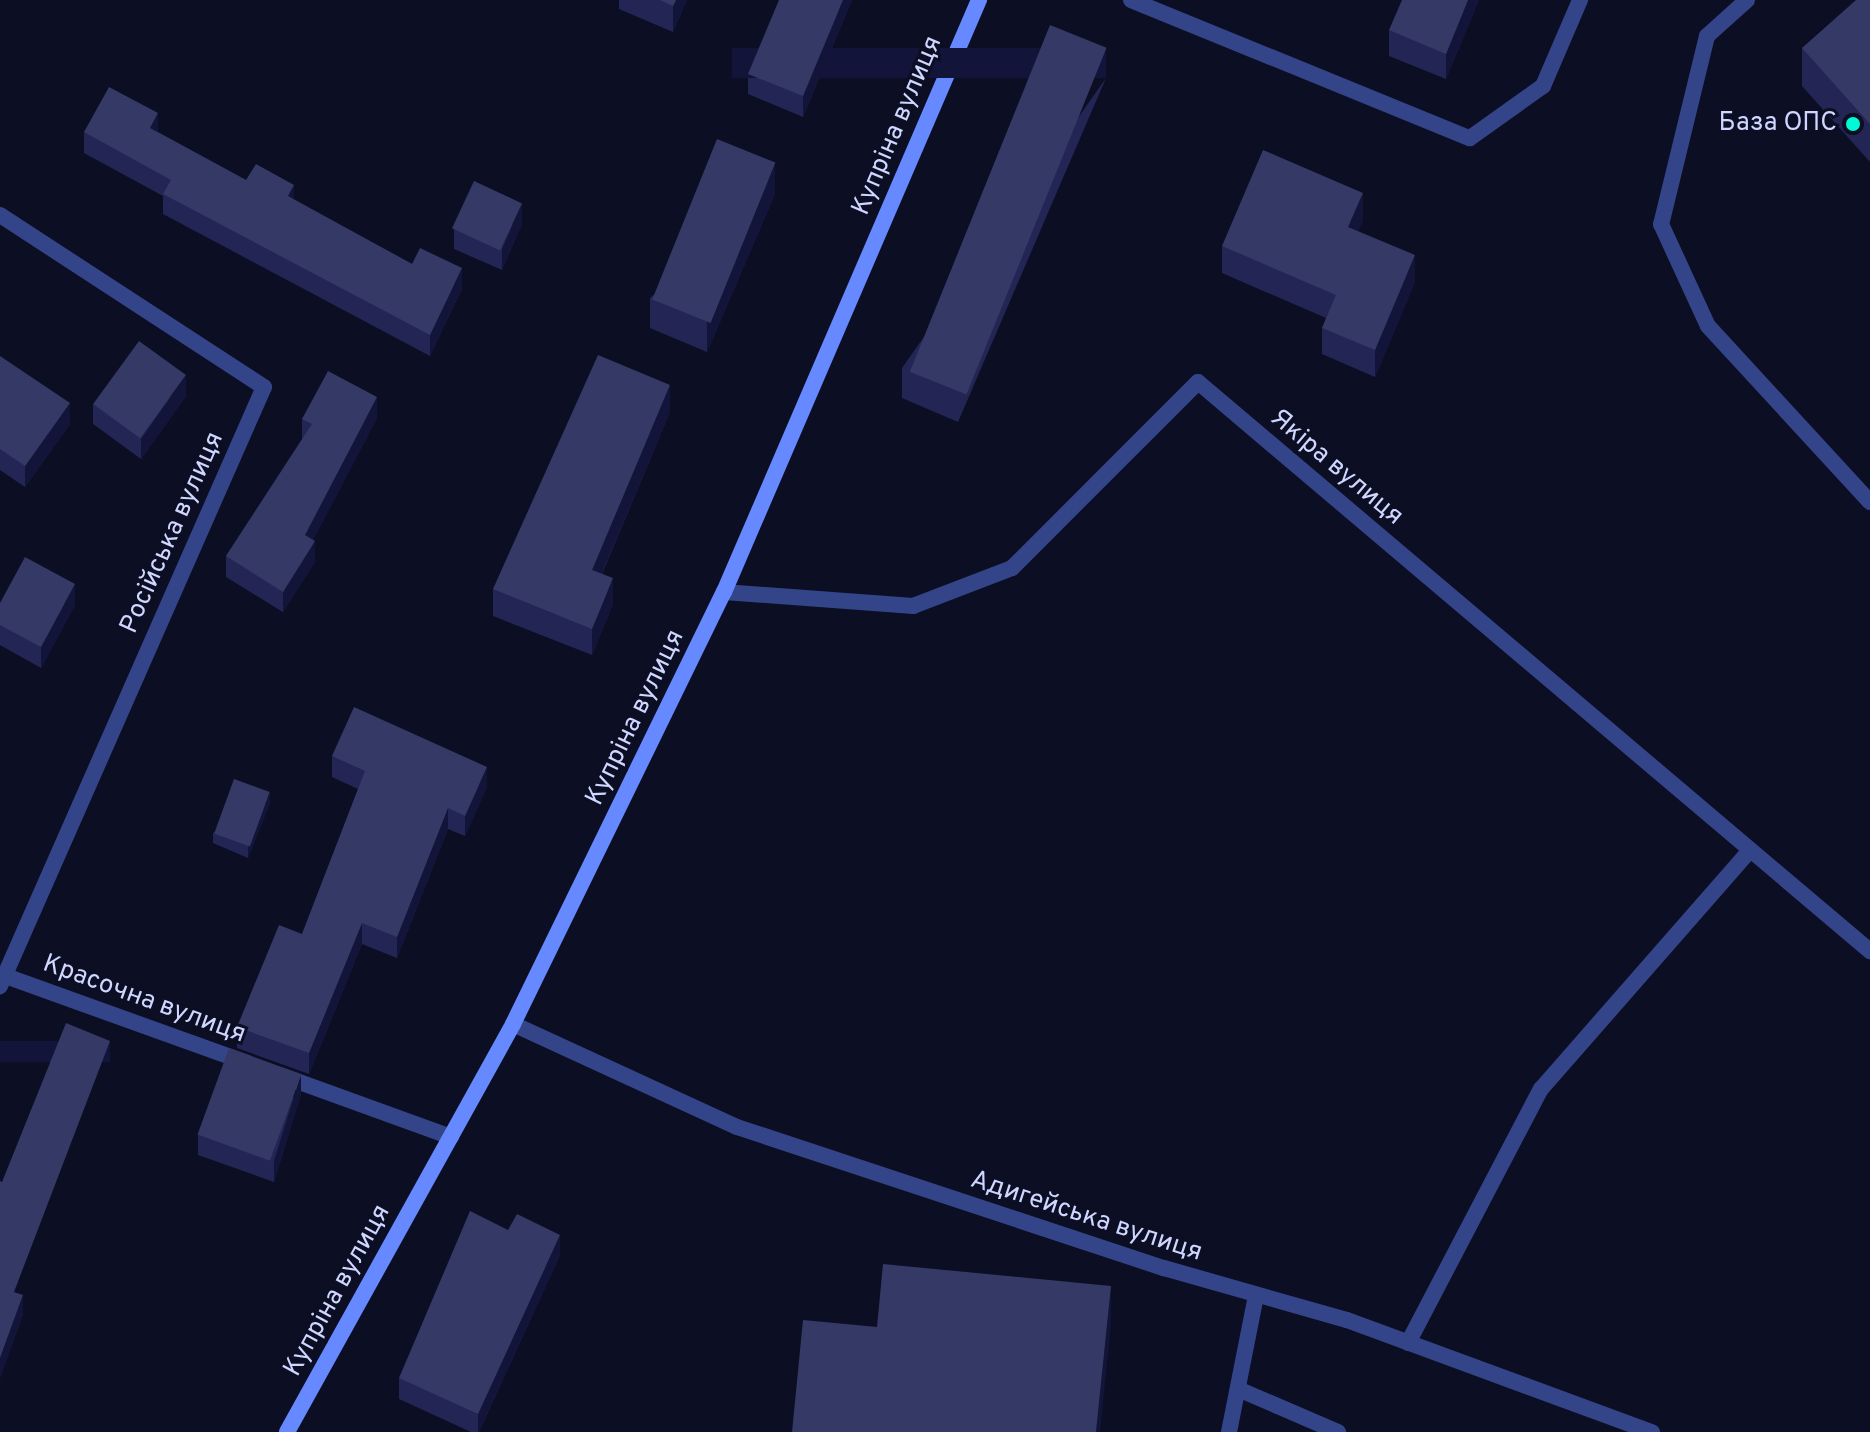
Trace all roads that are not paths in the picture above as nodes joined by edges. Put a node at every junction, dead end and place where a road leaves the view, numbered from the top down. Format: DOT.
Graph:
graph roads {
  1 [pos="979,0"];
  2 [pos="1131,0"];
  3 [pos="1580,0"];
  4 [pos="1747,0"];
  5 [pos="0,215"];
  6 [pos="1870,502"];
  7 [pos="724,592"];
  8 [pos="1750,850"];
  9 [pos="1870,951"];
  10 [pos="2,978"];
  11 [pos="513,1024"];
  12 [pos="451,1137"];
  13 [pos="1256,1296"];
  14 [pos="1408,1343"];
  15 [pos="1238,1389"];
  16 [pos="1319,1428"];
  17 [pos="287,1432"];
  18 [pos="1229,1432"];
  19 [pos="1338,1432"];
  20 [pos="1652,1432"];
  1 -- 7 [label="main road, Купріна вулиця"];
  2 -- 3 [label="street"];
  4 -- 6 [label="street"];
  5 -- 10 [label="street, Російська вулиця"];
  7 -- 8 [label="street, Якіра вулиця"];
  7 -- 11 [label="main road, Купріна вулиця"];
  8 -- 9 [label="street, Якіра вулиця"];
  8 -- 14 [label="street"];
  10 -- 12 [label="street, Красочна вулиця"];
  11 -- 12 [label="main road, Купріна вулиця"];
  11 -- 13 [label="street, Адигейська вулиця"];
  12 -- 17 [label="main road, Купріна вулиця"];
  13 -- 14 [label="street, Адигейська вулиця"];
  13 -- 15 [label="street"];
  14 -- 20 [label="street, Адигейська вулиця"];
  15 -- 16 [label="street"];
  15 -- 18 [label="street"];
  16 -- 19 [label="street"];
}
